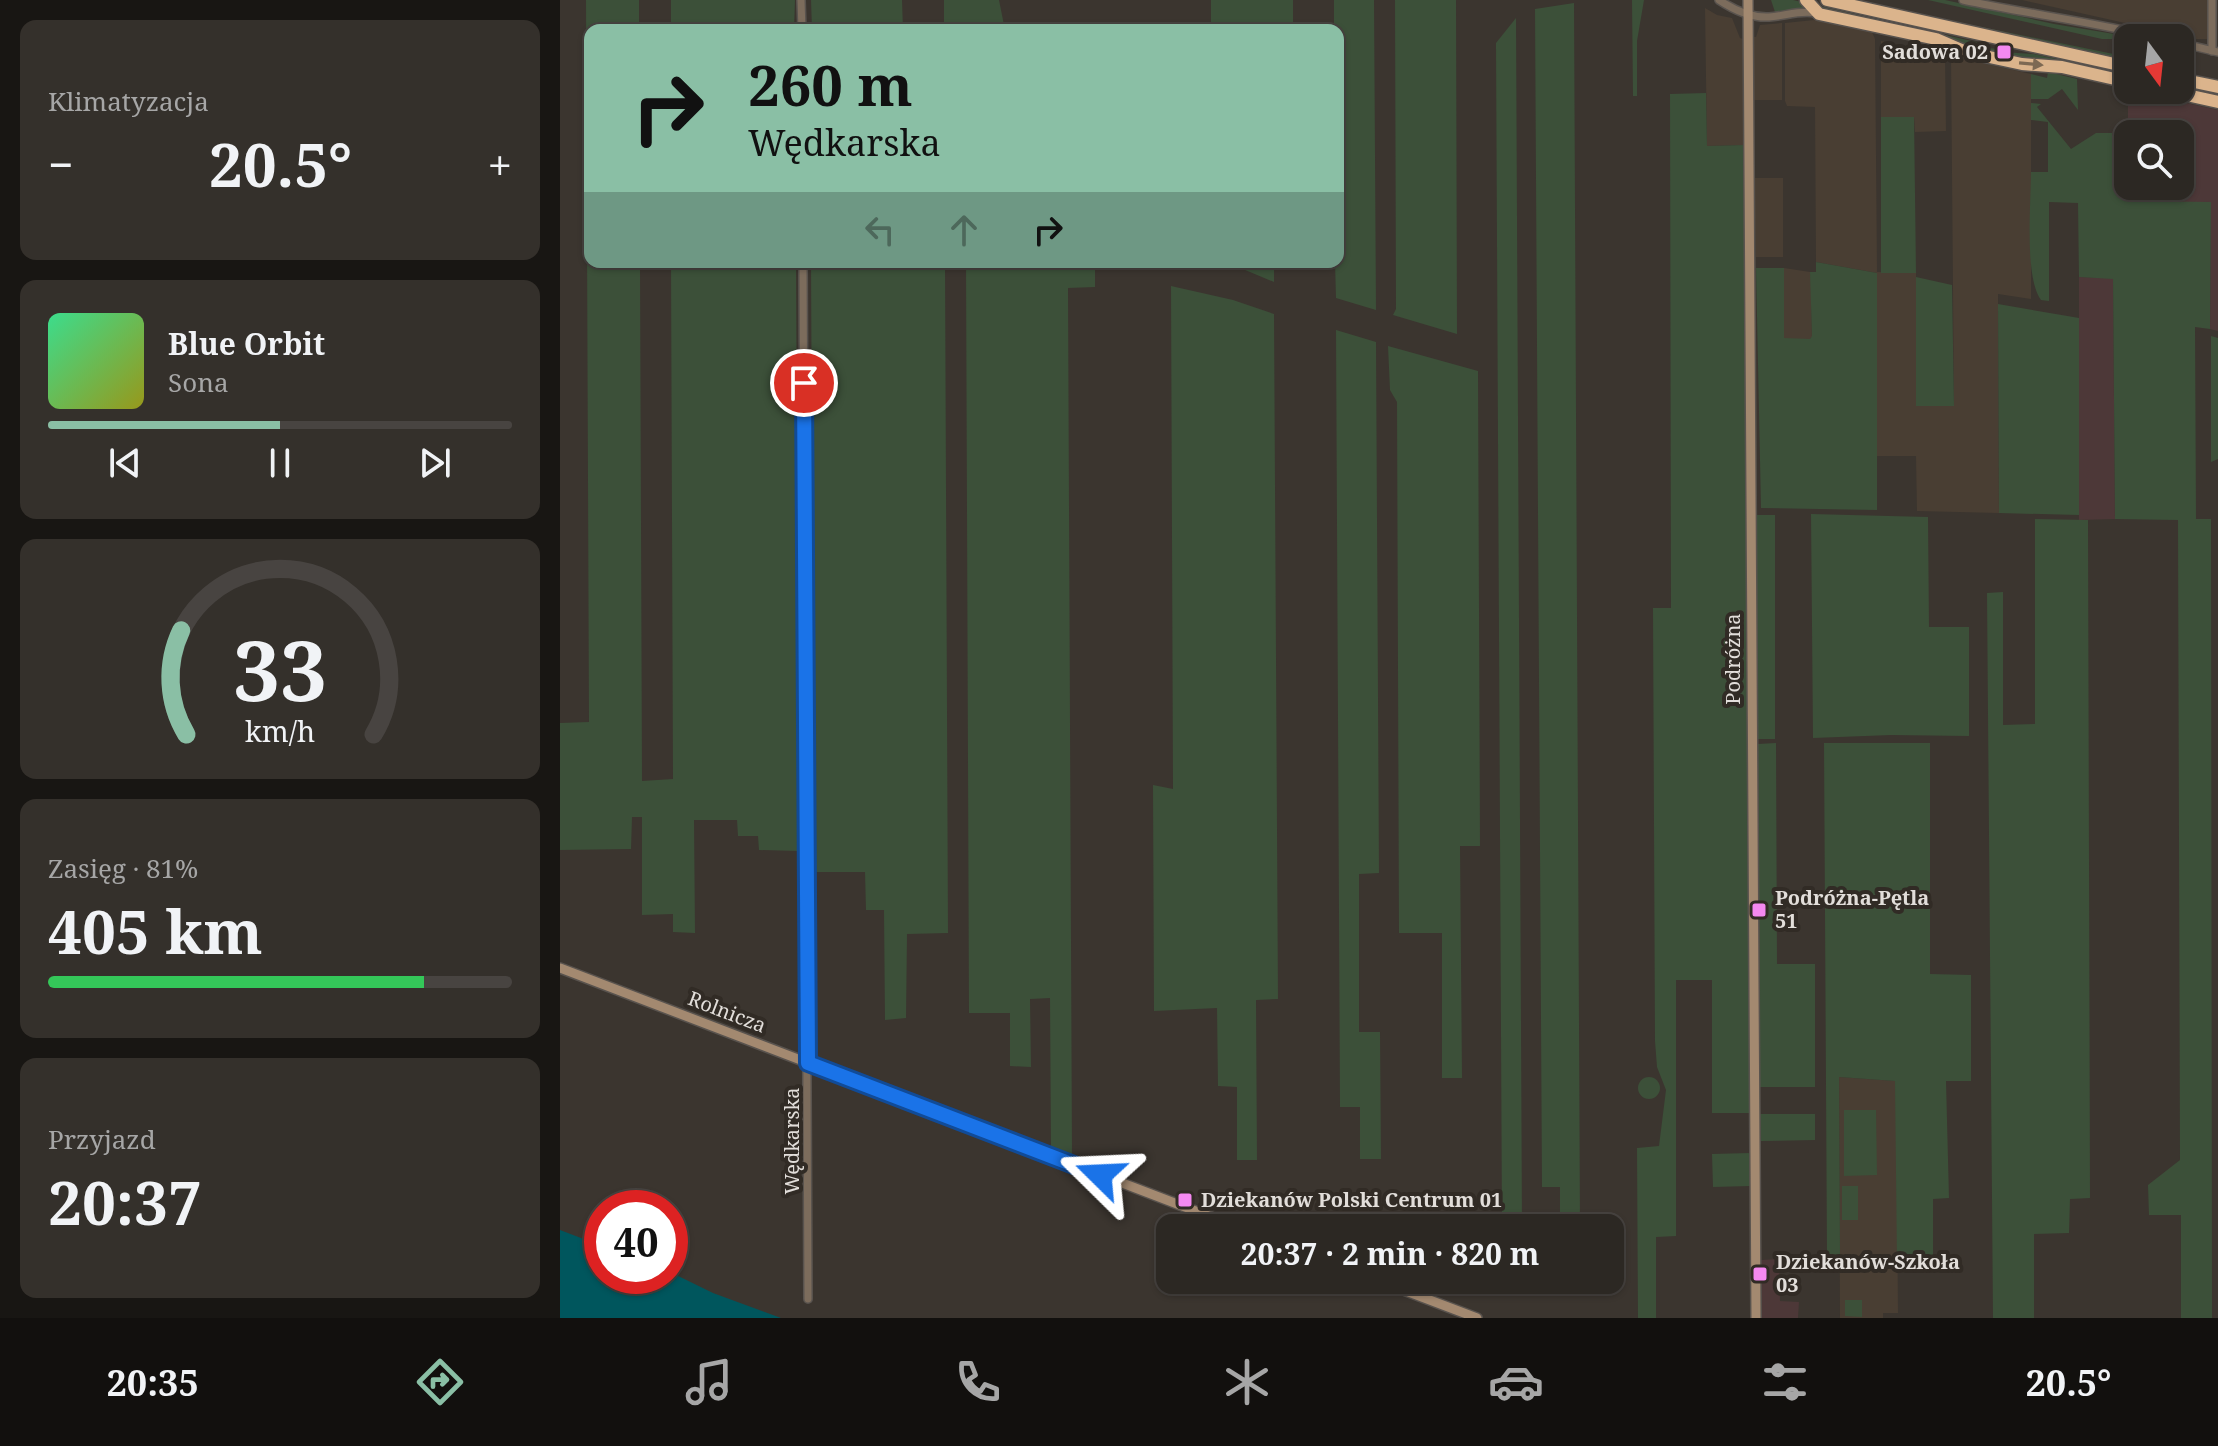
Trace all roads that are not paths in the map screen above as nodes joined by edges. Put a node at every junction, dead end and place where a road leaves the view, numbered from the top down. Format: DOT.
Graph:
graph roads {
  1 [pos="801,0"];
  2 [pos="1719,0"];
  3 [pos="1748,0"];
  4 [pos="1806,0"];
  5 [pos="1827,0"];
  6 [pos="1963,0"];
  7 [pos="2212,0"];
  8 [pos="1842,2"];
  9 [pos="1819,14"];
  10 [pos="1748,15"];
  11 [pos="802,24"];
  12 [pos="2114,27"];
  13 [pos="2194,47"];
  14 [pos="2215,52"];
  15 [pos="2114,64"];
  16 [pos="2114,79"];
  17 [pos="2194,82"];
  18 [pos="2218,87"];
  19 [pos="2194,97"];
  20 [pos="2218,102"];
  21 [pos="803,268"];
  22 [pos="560,968"];
  23 [pos="808,1063"];
  24 [pos="1203,1214"];
  25 [pos="1414,1294"];
  26 [pos="808,1299"];
  27 [pos="1477,1318"];
  28 [pos="1756,1318"];
  1 -- 11 [label="street"];
  2 -- 10 [label="street"];
  3 -- 10 [label="street, Podróżna"];
  4 -- 9 [label="highway"];
  5 -- 8 [label="highway"];
  6 -- 12 [label="street"];
  7 -- 14 [label="street"];
  8 -- 15 [label="highway"];
  9 -- 10 [label="street"];
  9 -- 16 [label="highway, one-way"];
  10 -- 28 [label="street, Podróżna"];
  13 -- 14 [label="street"];
  17 -- 18 [label="highway"];
  19 -- 20 [label="highway"];
  21 -- 23 [label="street, Wędkarska"];
  22 -- 23 [label="street, Rolnicza"];
  23 -- 24 [label="street, Rolnicza"];
  23 -- 26 [label="street, Wędkarska"];
  25 -- 27 [label="street"];
}
